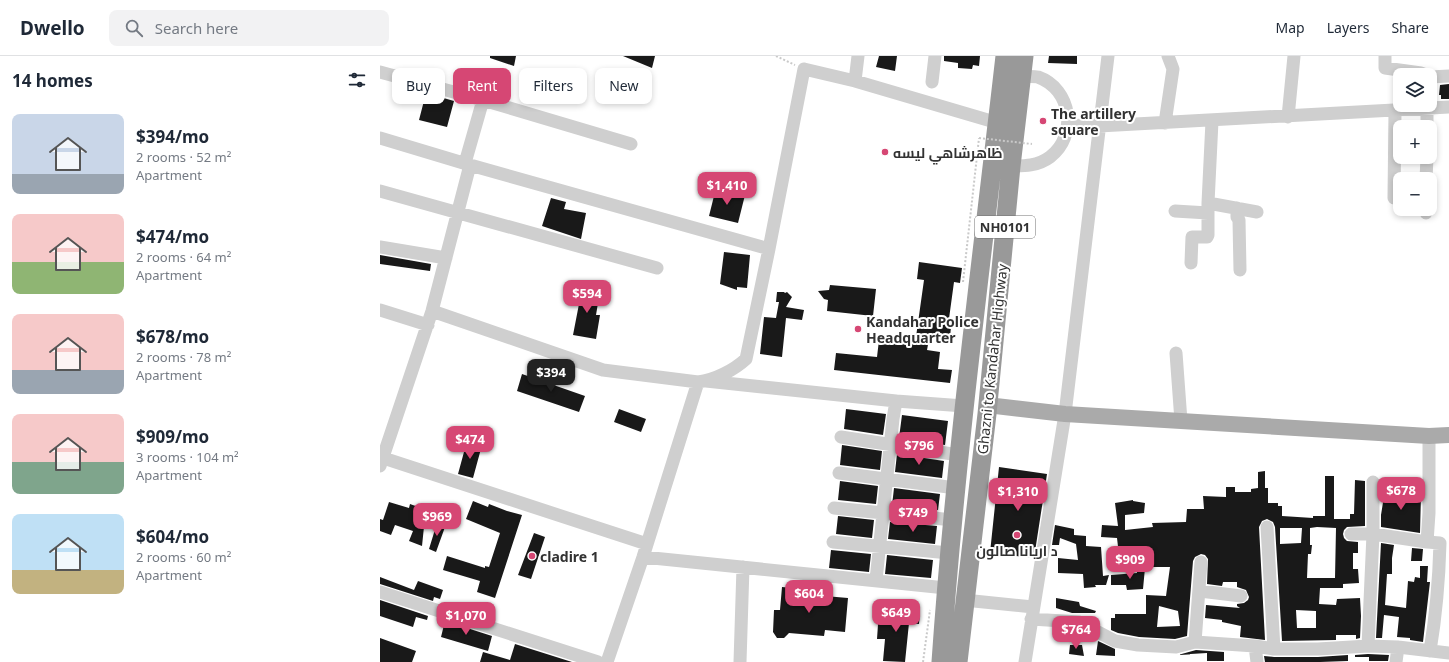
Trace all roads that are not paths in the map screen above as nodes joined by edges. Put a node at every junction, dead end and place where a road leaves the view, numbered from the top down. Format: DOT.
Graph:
graph roads {
  1 [pos="858,56"];
  2 [pos="935,56"];
  3 [pos="1006,56"];
  4 [pos="1024,56"];
  5 [pos="1108,56"];
  6 [pos="1168,56"];
  7 [pos="1294,56"];
  8 [pos="1385,56"];
  9 [pos="1393,69"];
  10 [pos="380,72"];
  11 [pos="1022,76"];
  12 [pos="1449,76"];
  13 [pos="1437,77"];
  14 [pos="855,81"];
  15 [pos="932,82"];
  16 [pos="453,92"];
  17 [pos="482,104"];
  18 [pos="496,104"];
  19 [pos="1437,107"];
  20 [pos="1449,108"];
  21 [pos="1393,111"];
  22 [pos="1395,112"];
  23 [pos="1288,117"];
  24 [pos="1212,121"];
  25 [pos="998,123"];
  26 [pos="1165,123"];
  27 [pos="1068,125"];
  28 [pos="1099,126"];
  29 [pos="380,138"];
  30 [pos="631,144"];
  31 [pos="468,164"];
  32 [pos="1011,166"];
  33 [pos="1394,172"];
  34 [pos="380,191"];
  35 [pos="1208,208"];
  36 [pos="1237,208"];
  37 [pos="1176,210"];
  38 [pos="458,212"];
  39 [pos="1257,212"];
  40 [pos="380,247"];
  41 [pos="769,249"];
  42 [pos="446,258"];
  43 [pos="1191,263"];
  44 [pos="657,268"];
  45 [pos="1240,270"];
  46 [pos="380,310"];
  47 [pos="432,311"];
  48 [pos="428,325"];
  49 [pos="1176,353"];
  50 [pos="702,382"];
  51 [pos="896,401"];
  52 [pos="987,405"];
  53 [pos="964,406"];
  54 [pos="1065,414"];
  55 [pos="1181,421"];
  56 [pos="1449,435"];
  57 [pos="1429,436"];
  58 [pos="841,437"];
  59 [pos="890,444"];
  60 [pos="959,455"];
  61 [pos="381,460"];
  62 [pos="839,473"];
  63 [pos="886,479"];
  64 [pos="1373,482"];
  65 [pos="956,488"];
  66 [pos="834,508"];
  67 [pos="883,512"];
  68 [pos="953,520"];
  69 [pos="1267,527"];
  70 [pos="1351,534"];
  71 [pos="1373,534"];
  72 [pos="832,542"];
  73 [pos="1427,542"];
  74 [pos="647,544"];
  75 [pos="880,546"];
  76 [pos="949,554"];
  77 [pos="643,557"];
  78 [pos="1201,562"];
  79 [pos="743,567"];
  80 [pos="876,580"];
  81 [pos="946,588"];
  82 [pos="1200,591"];
  83 [pos="380,592"];
  84 [pos="1241,596"];
  85 [pos="964,600"];
  86 [pos="1032,613"];
  87 [pos="1195,642"];
  88 [pos="1255,646"];
  89 [pos="1368,646"];
  90 [pos="1398,647"];
  91 [pos="1274,649"];
  92 [pos="1430,651"];
  93 [pos="1449,653"];
  94 [pos="598,662"];
  95 [pos="607,662"];
  96 [pos="740,662"];
  97 [pos="941,662"];
  98 [pos="958,662"];
  99 [pos="1025,662"];
  100 [pos="1257,662"];
  101 [pos="1396,662"];
  1 -- 14 [label="street"];
  2 -- 15 [label="street"];
  3 -- 25 [label="highway, Ghazni to Kandahar Highway / NH0101"];
  4 -- 11 [label="highway, Ghazni to Kandahar Highway / NH0101"];
  5 -- 28 [label="street"];
  6 -- 26 [label="street"];
  7 -- 23 [label="street"];
  8 -- 9 [label="street"];
  10 -- 16 [label="street"];
  11 -- 27 [label="street"];
  11 -- 32 [label="highway, Ghazni to Kandahar Highway / NH0101"];
  12 -- 13 [label="street"];
  14 -- 25 [label="street"];
  14 -- 41 [label="street"];
  17 -- 31 [label="street"];
  18 -- 30 [label="street"];
  19 -- 20 [label="street"];
  21 -- 23 [label="street"];
  22 -- 33 [label="street"];
  23 -- 24 [label="street"];
  24 -- 26 [label="street"];
  24 -- 35 [label="street"];
  25 -- 53 [label="highway, Ghazni to Kandahar Highway / NH0101"];
  26 -- 28 [label="street"];
  27 -- 28 [label="street"];
  27 -- 32 [label="street"];
  28 -- 54 [label="street"];
  29 -- 31 [label="street"];
  31 -- 38 [label="street"];
  31 -- 41 [label="street"];
  32 -- 52 [label="highway, Ghazni to Kandahar Highway / NH0101"];
  34 -- 38 [label="street"];
  35 -- 36 [label="street"];
  35 -- 37 [label="street"];
  35 -- 43 [label="street"];
  36 -- 39 [label="street"];
  36 -- 45 [label="street"];
  38 -- 42 [label="street"];
  38 -- 44 [label="street"];
  40 -- 42 [label="street"];
  41 -- 50 [label="street"];
  42 -- 47 [label="street"];
  46 -- 48 [label="street"];
  47 -- 48 [label="street"];
  47 -- 50 [label="street"];
  48 -- 61 [label="street"];
  49 -- 55 [label="street"];
  50 -- 51 [label="street"];
  50 -- 74 [label="street"];
  51 -- 53 [label="street"];
  51 -- 59 [label="street"];
  52 -- 54 [label="main road"];
  52 -- 85 [label="highway, Ghazni to Kandahar Highway / NH0101"];
  53 -- 60 [label="highway, Ghazni to Kandahar Highway / NH0101"];
  54 -- 55 [label="main road"];
  54 -- 86 [label="street"];
  55 -- 57 [label="main road"];
  56 -- 57 [label="main road"];
  57 -- 73 [label="street"];
  58 -- 59 [label="street"];
  59 -- 60 [label="street"];
  59 -- 63 [label="street"];
  60 -- 65 [label="highway, Ghazni to Kandahar Highway / NH0101"];
  61 -- 74 [label="street"];
  62 -- 63 [label="street"];
  63 -- 65 [label="street"];
  63 -- 67 [label="street"];
  64 -- 71 [label="street"];
  65 -- 68 [label="highway, Ghazni to Kandahar Highway / NH0101"];
  66 -- 67 [label="street"];
  67 -- 68 [label="street"];
  67 -- 75 [label="street"];
  68 -- 76 [label="highway, Ghazni to Kandahar Highway / NH0101"];
  69 -- 91 [label="street"];
  70 -- 71 [label="street"];
  71 -- 73 [label="street"];
  71 -- 89 [label="street"];
  72 -- 75 [label="street"];
  73 -- 92 [label="street"];
  74 -- 77 [label="street"];
  75 -- 76 [label="street"];
  75 -- 80 [label="street"];
  76 -- 81 [label="highway, Ghazni to Kandahar Highway / NH0101"];
  77 -- 79 [label="street"];
  77 -- 95 [label="street"];
  78 -- 82 [label="street"];
  79 -- 80 [label="street"];
  79 -- 96 [label="street"];
  80 -- 81 [label="street"];
  81 -- 97 [label="highway, Ghazni to Kandahar Highway / NH0101"];
  82 -- 84 [label="street"];
  82 -- 87 [label="street"];
  83 -- 94 [label="street"];
  85 -- 86 [label="street"];
  85 -- 98 [label="highway, Ghazni to Kandahar Highway / NH0101"];
  86 -- 87 [label="street"];
  86 -- 99 [label="street"];
  87 -- 88 [label="street"];
  88 -- 91 [label="street"];
  88 -- 100 [label="street"];
  89 -- 90 [label="street"];
  89 -- 91 [label="street"];
  90 -- 92 [label="street"];
  90 -- 101 [label="street"];
  92 -- 93 [label="street"];
}
